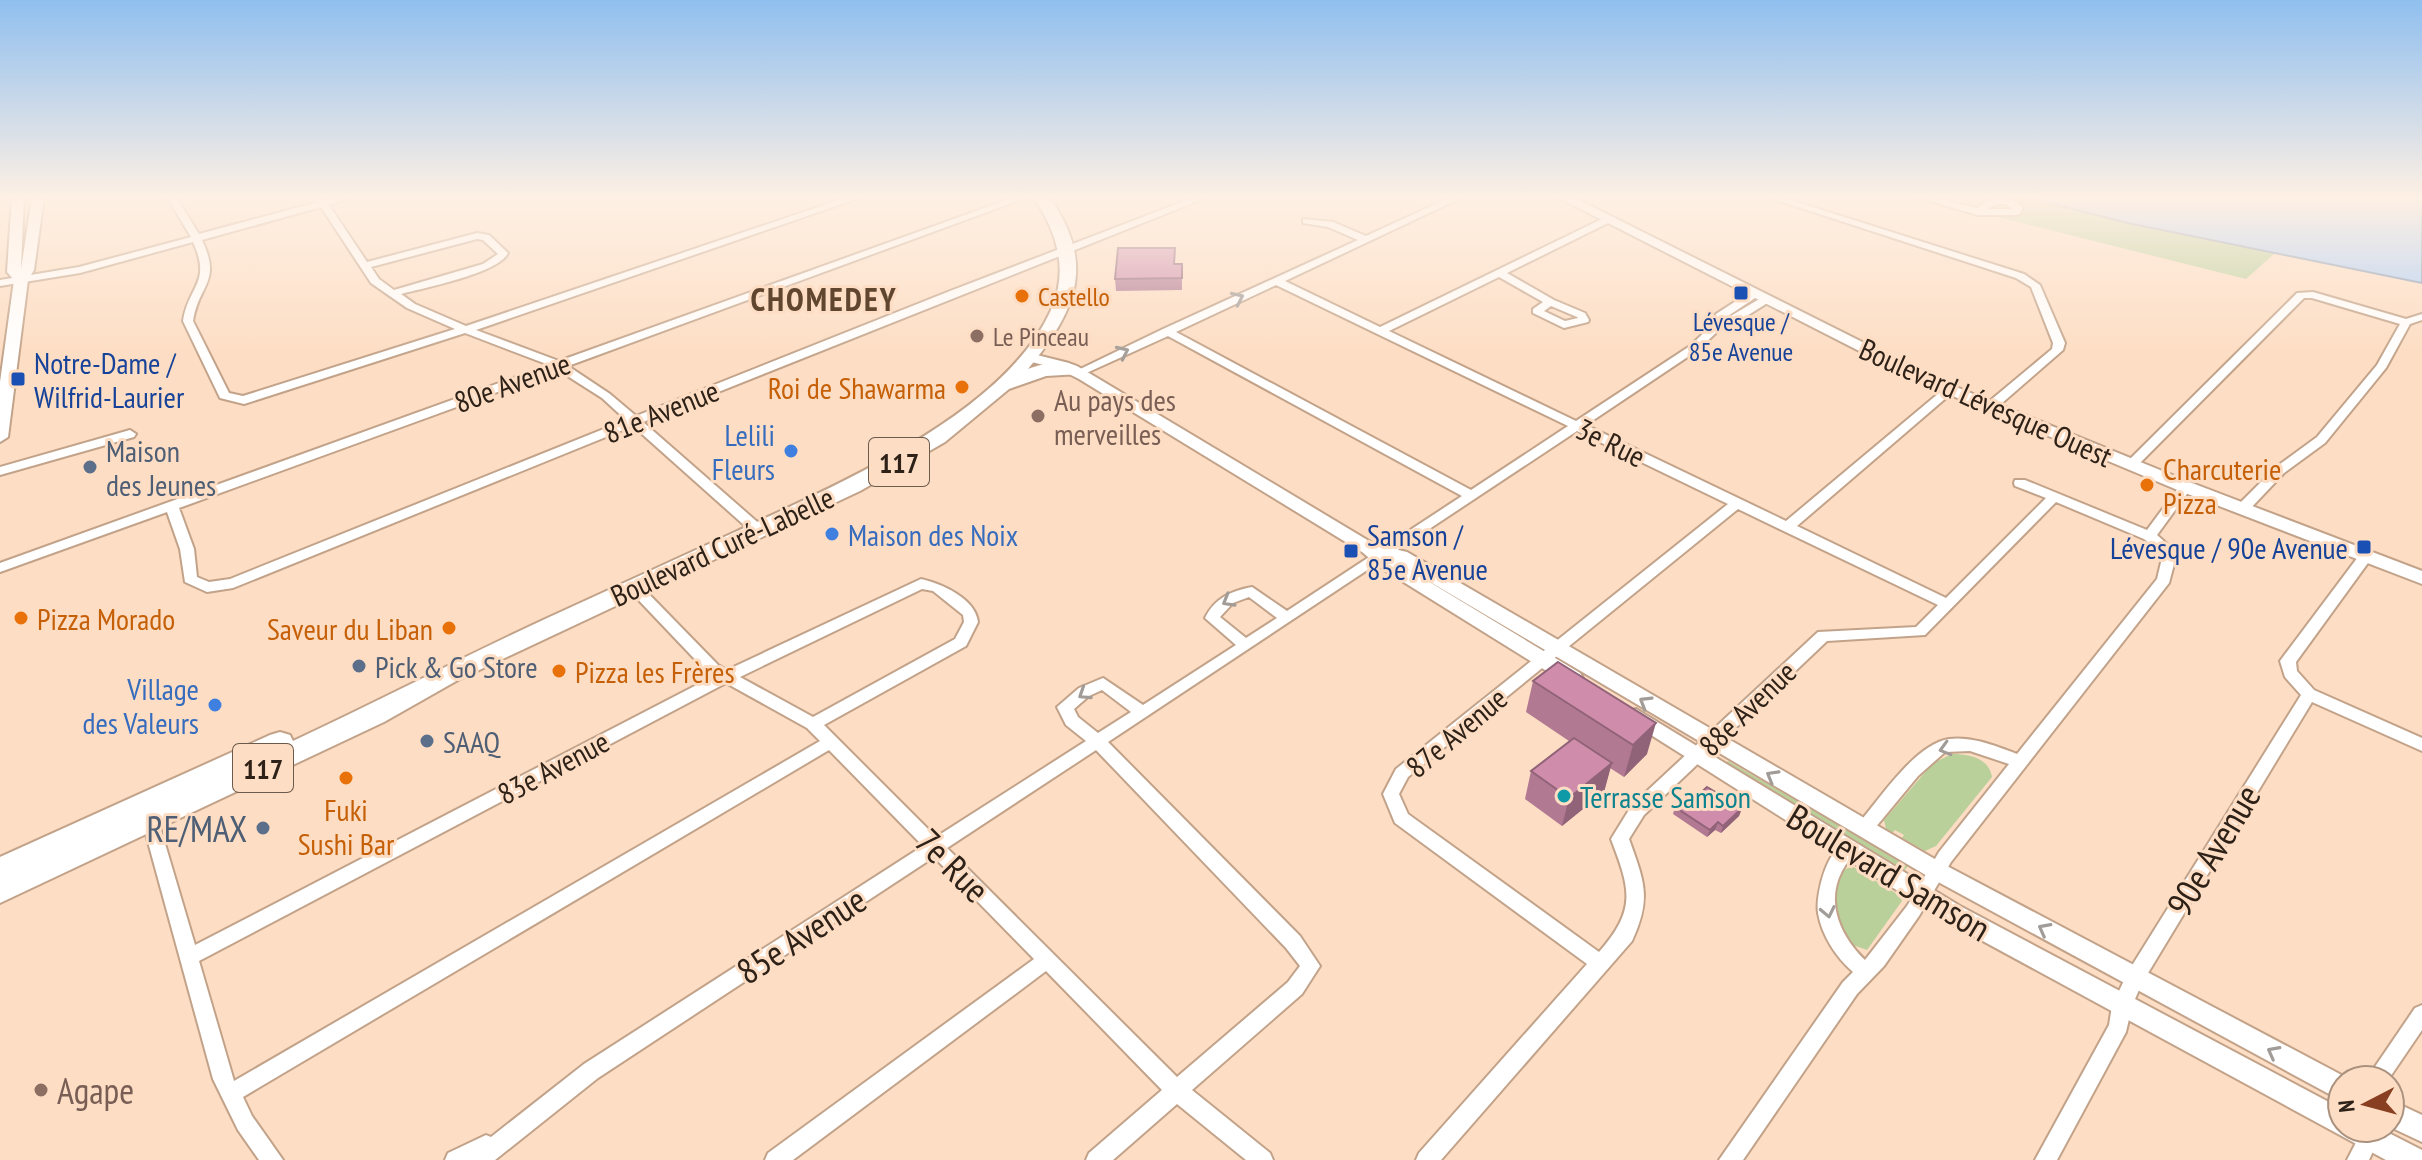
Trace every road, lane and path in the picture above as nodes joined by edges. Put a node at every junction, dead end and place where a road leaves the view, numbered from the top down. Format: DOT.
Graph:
graph roads {
  1 [pos="15,251"];
  2 [pos="30,251"];
  3 [pos="148,251"];
  4 [pos="200,251"];
  5 [pos="353,251"];
  6 [pos="419,251"];
  7 [pos="501,251"];
  8 [pos="698,251"];
  9 [pos="874,251"];
  10 [pos="1064,251"];
  11 [pos="1067,251"];
  12 [pos="1342,251"];
  13 [pos="1546,251"];
  14 [pos="1671,251"];
  15 [pos="1942,251"];
  16 [pos="363,266"];
  17 [pos="1501,274"];
  18 [pos="21,280"];
  19 [pos="1276,281"];
  20 [pos="0,283"];
  21 [pos="394,293"];
  22 [pos="1759,297"];
  23 [pos="1550,302"];
  24 [pos="2422,317"];
  25 [pos="2406,322"];
  26 [pos="468,329"];
  27 [pos="1167,331"];
  28 [pos="1380,331"];
  29 [pos="1047,333"];
  30 [pos="8,339"];
  31 [pos="1029,357"];
  32 [pos="558,365"];
  33 [pos="1076,371"];
  34 [pos="1949,390"];
  35 [pos="995,393"];
  36 [pos="1990,407"];
  37 [pos="634,421"];
  38 [pos="1577,426"];
  39 [pos="1,429"];
  40 [pos="130,434"];
  41 [pos="2131,465"];
  42 [pos="0,471"];
  43 [pos="2020,483"];
  44 [pos="2186,487"];
  45 [pos="1470,495"];
  46 [pos="2054,497"];
  47 [pos="1737,503"];
  48 [pos="171,505"];
  49 [pos="2243,508"];
  50 [pos="1788,527"];
  51 [pos="758,530"];
  52 [pos="2149,536"];
  53 [pos="1377,552"];
  54 [pos="2366,556"];
  55 [pos="0,568"];
  56 [pos="2421,576"];
  57 [pos="634,587"];
  58 [pos="1947,604"];
  59 [pos="1286,617"];
  60 [pos="1246,645"];
  61 [pos="1550,654"];
  62 [pos="449,674"];
  63 [pos="728,677"];
  64 [pos="2309,694"];
  65 [pos="1142,712"];
  66 [pos="813,724"];
  67 [pos="1097,741"];
  68 [pos="831,742"];
  69 [pos="2422,745"];
  70 [pos="1705,748"];
  71 [pos="2019,762"];
  72 [pos="150,820"];
  73 [pos="1864,829"];
  74 [pos="934,847"];
  75 [pos="1848,849"];
  76 [pos="0,870"];
  77 [pos="1937,871"];
  78 [pos="0,890"];
  79 [pos="1922,895"];
  80 [pos="188,958"];
  81 [pos="1048,959"];
  82 [pos="1600,963"];
  83 [pos="1864,971"];
  84 [pos="2135,978"];
  85 [pos="2122,1006"];
  86 [pos="2422,1014"];
  87 [pos="2387,1064"];
  88 [pos="2326,1080"];
  89 [pos="1176,1090"];
  90 [pos="230,1094"];
  91 [pos="2326,1114"];
  92 [pos="508,1135"];
  93 [pos="2365,1144"];
  94 [pos="272,1160"];
  95 [pos="456,1160"];
  96 [pos="478,1160"];
  97 [pos="776,1160"];
  98 [pos="1097,1160"];
  99 [pos="1262,1160"];
  100 [pos="1427,1160"];
  101 [pos="1730,1160"];
  102 [pos="2046,1160"];
  103 [pos="2414,1160"];
  1 -- 18 [label="street"];
  2 -- 18 [label="street"];
  3 -- 18 [label="street"];
  4 -- 26 [label="street"];
  5 -- 16 [label="street"];
  6 -- 16 [label="street"];
  7 -- 21 [label="street"];
  8 -- 26 [label="street"];
  9 -- 32 [label="street, 80e Avenue"];
  10 -- 37 [label="street, 81e Avenue"];
  11 -- 29 [label="main road, Boulevard Curé-Labelle / 117"];
  12 -- 19 [label="street"];
  13 -- 17 [label="street"];
  14 -- 22 [label="street, Boulevard Lévesque Ouest"];
  15 -- 36 [label="street"];
  16 -- 21 [label="street"];
  17 -- 23 [label="street"];
  17 -- 28 [label="street"];
  18 -- 20 [label="street"];
  18 -- 30 [label="street"];
  27 -- 19 [label="street, one-way"];
  19 -- 28 [label="street, 3e Rue"];
  21 -- 26 [label="street"];
  22 -- 34 [label="street, Boulevard Lévesque Ouest"];
  22 -- 38 [label="street, 85e Avenue"];
  24 -- 25 [label="street"];
  25 -- 41 [label="street"];
  25 -- 49 [label="street"];
  26 -- 32 [label="street"];
  33 -- 27 [label="street, one-way"];
  27 -- 45 [label="street"];
  28 -- 38 [label="street, 3e Rue"];
  29 -- 31 [label="main road, Boulevard Curé-Labelle / 117"];
  29 -- 33 [label="main road"];
  30 -- 39 [label="street"];
  31 -- 33 [label="street, Boulevard Samson"];
  31 -- 35 [label="main road, Boulevard Curé-Labelle / 117"];
  32 -- 37 [label="street"];
  32 -- 48 [label="street, 80e Avenue"];
  33 -- 35 [label="main road"];
  33 -- 53 [label="street, Boulevard Samson"];
  34 -- 36 [label="street, Boulevard Lévesque Ouest"];
  34 -- 50 [label="street"];
  35 -- 51 [label="main road, Boulevard Curé-Labelle / 117"];
  36 -- 41 [label="street, Boulevard Lévesque Ouest"];
  37 -- 48 [label="street, 81e Avenue"];
  37 -- 51 [label="street"];
  38 -- 45 [label="street, 85e Avenue"];
  38 -- 47 [label="street, 3e Rue"];
  40 -- 42 [label="street"];
  41 -- 44 [label="street, Boulevard Lévesque Ouest"];
  43 -- 46 [label="street"];
  44 -- 49 [label="street, Boulevard Lévesque Ouest"];
  44 -- 52 [label="street"];
  45 -- 53 [label="street, 85e Avenue"];
  46 -- 52 [label="street"];
  46 -- 58 [label="street, 88e Avenue"];
  47 -- 50 [label="street, 3e Rue"];
  47 -- 61 [label="street, 87e Avenue"];
  48 -- 55 [label="street, 80e Avenue"];
  49 -- 54 [label="street, Boulevard Lévesque Ouest"];
  50 -- 58 [label="street, 3e Rue"];
  51 -- 57 [label="main road, Boulevard Curé-Labelle / 117"];
  52 -- 71 [label="street"];
  53 -- 59 [label="street, 85e Avenue"];
  53 -- 61 [label="street, Boulevard Samson"];
  54 -- 56 [label="street, Boulevard Lévesque Ouest"];
  54 -- 64 [label="street"];
  57 -- 62 [label="main road, Boulevard Curé-Labelle / 117"];
  57 -- 63 [label="street, 7e Rue"];
  58 -- 70 [label="street, 88e Avenue"];
  59 -- 60 [label="street, 85e Avenue"];
  59 -- 60 [label="street, one-way"];
  60 -- 65 [label="street, 85e Avenue"];
  61 -- 70 [label="street, Boulevard Samson"];
  61 -- 82 [label="street, 87e Avenue"];
  62 -- 72 [label="main road, Boulevard Curé-Labelle / 117"];
  62 -- 76 [label="main road, Boulevard Curé-Labelle / 117"];
  63 -- 66 [label="street, 7e Rue"];
  63 -- 66 [label="street, 83e Avenue"];
  63 -- 80 [label="street, 83e Avenue"];
  64 -- 69 [label="street"];
  64 -- 84 [label="street, 90e Avenue"];
  65 -- 67 [label="street, 85e Avenue"];
  65 -- 67 [label="street, one-way"];
  66 -- 68 [label="street, 7e Rue"];
  67 -- 74 [label="street, 85e Avenue"];
  67 -- 89 [label="street"];
  68 -- 74 [label="street, 7e Rue"];
  68 -- 90 [label="street"];
  73 -- 70 [label="street, Boulevard Samson, one-way"];
  70 -- 75 [label="street, Boulevard Samson"];
  70 -- 82 [label="street, 88e Avenue"];
  71 -- 73 [label="street, one-way"];
  71 -- 77 [label="street"];
  72 -- 78 [label="main road, Boulevard Curé-Labelle / 117"];
  72 -- 80 [label="street"];
  73 -- 77 [label="street, Boulevard Samson"];
  74 -- 81 [label="street, 7e Rue"];
  74 -- 92 [label="street, 85e Avenue"];
  75 -- 79 [label="street, Boulevard Samson"];
  75 -- 83 [label="street, one-way"];
  77 -- 79 [label="street"];
  84 -- 77 [label="street, Boulevard Samson, one-way"];
  79 -- 83 [label="street"];
  79 -- 85 [label="street, Boulevard Samson"];
  80 -- 90 [label="street"];
  81 -- 89 [label="street, 7e Rue"];
  81 -- 97 [label="street"];
  82 -- 100 [label="street, 88e Avenue"];
  83 -- 101 [label="street"];
  84 -- 85 [label="street, 90e Avenue"];
  88 -- 84 [label="street, Boulevard Samson, one-way"];
  85 -- 91 [label="street, Boulevard Samson"];
  85 -- 102 [label="street, 90e Avenue"];
  86 -- 87 [label="street"];
  89 -- 98 [label="street"];
  89 -- 99 [label="street, 7e Rue"];
  90 -- 94 [label="street"];
  92 -- 95 [label="street, 85e Avenue"];
  92 -- 96 [label="street, 85e Avenue"];
  93 -- 103 [label="street"];
}
